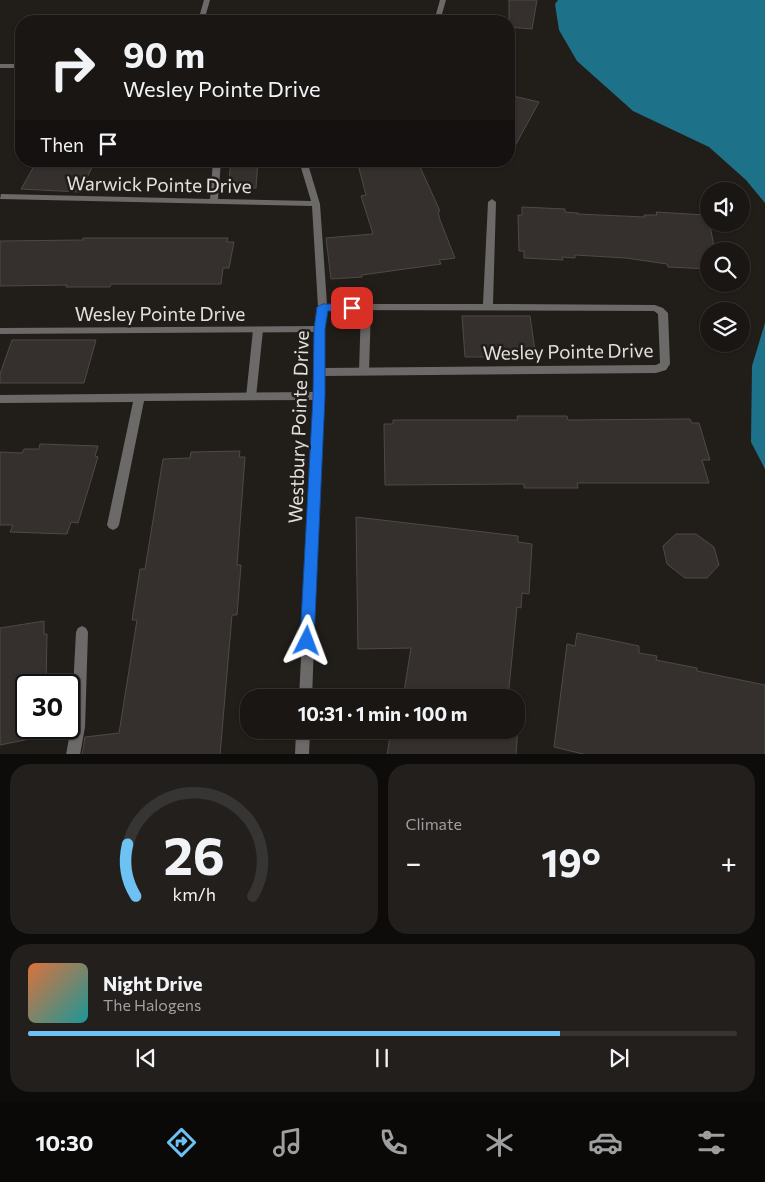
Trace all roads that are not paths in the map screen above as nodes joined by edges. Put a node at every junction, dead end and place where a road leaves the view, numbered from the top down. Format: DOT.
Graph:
graph roads {
  1 [pos="207,0"];
  2 [pos="442,0"];
  3 [pos="203,15"];
  4 [pos="438,15"];
  5 [pos="0,66"];
  6 [pos="15,66"];
  7 [pos="217,167"];
  8 [pos="305,167"];
  9 [pos="1,197"];
  10 [pos="214,202"];
  11 [pos="492,202"];
  12 [pos="316,204"];
  13 [pos="323,307"];
  14 [pos="366,308"];
  15 [pos="488,308"];
  16 [pos="320,329"];
  17 [pos="258,330"];
  18 [pos="0,331"];
  19 [pos="364,371"];
  20 [pos="319,372"];
  21 [pos="319,396"];
  22 [pos="250,397"];
  23 [pos="0,399"];
  24 [pos="140,399"];
  25 [pos="113,525"];
  26 [pos="82,632"];
  27 [pos="305,689"];
  28 [pos="303,739"];
  29 [pos="73,754"];
  30 [pos="302,754"];
  1 -- 3 [label="street"];
  2 -- 4 [label="street"];
  5 -- 6 [label="street"];
  7 -- 10 [label="street"];
  8 -- 12 [label="street, Westbury Pointe Drive"];
  9 -- 10 [label="street, Warwick Pointe Drive"];
  10 -- 12 [label="street, Warwick Pointe Drive"];
  11 -- 15 [label="street"];
  12 -- 13 [label="street, Westbury Pointe Drive"];
  13 -- 14 [label="street, Wesley Pointe Drive"];
  13 -- 16 [label="street, Westbury Pointe Drive"];
  14 -- 15 [label="street, Wesley Pointe Drive"];
  14 -- 19 [label="street"];
  15 -- 19 [label="street, Wesley Pointe Drive"];
  16 -- 17 [label="street, Wesley Pointe Drive"];
  16 -- 20 [label="street, Westbury Pointe Drive"];
  17 -- 18 [label="street, Wesley Pointe Drive"];
  17 -- 22 [label="street"];
  19 -- 20 [label="street, Wesley Pointe Drive"];
  20 -- 21 [label="street, Westbury Pointe Drive"];
  21 -- 22 [label="street"];
  21 -- 27 [label="street, Westbury Pointe Drive"];
  22 -- 24 [label="street"];
  23 -- 24 [label="street"];
  24 -- 25 [label="street"];
  26 -- 29 [label="street"];
  28 -- 30 [label="street"];
}
